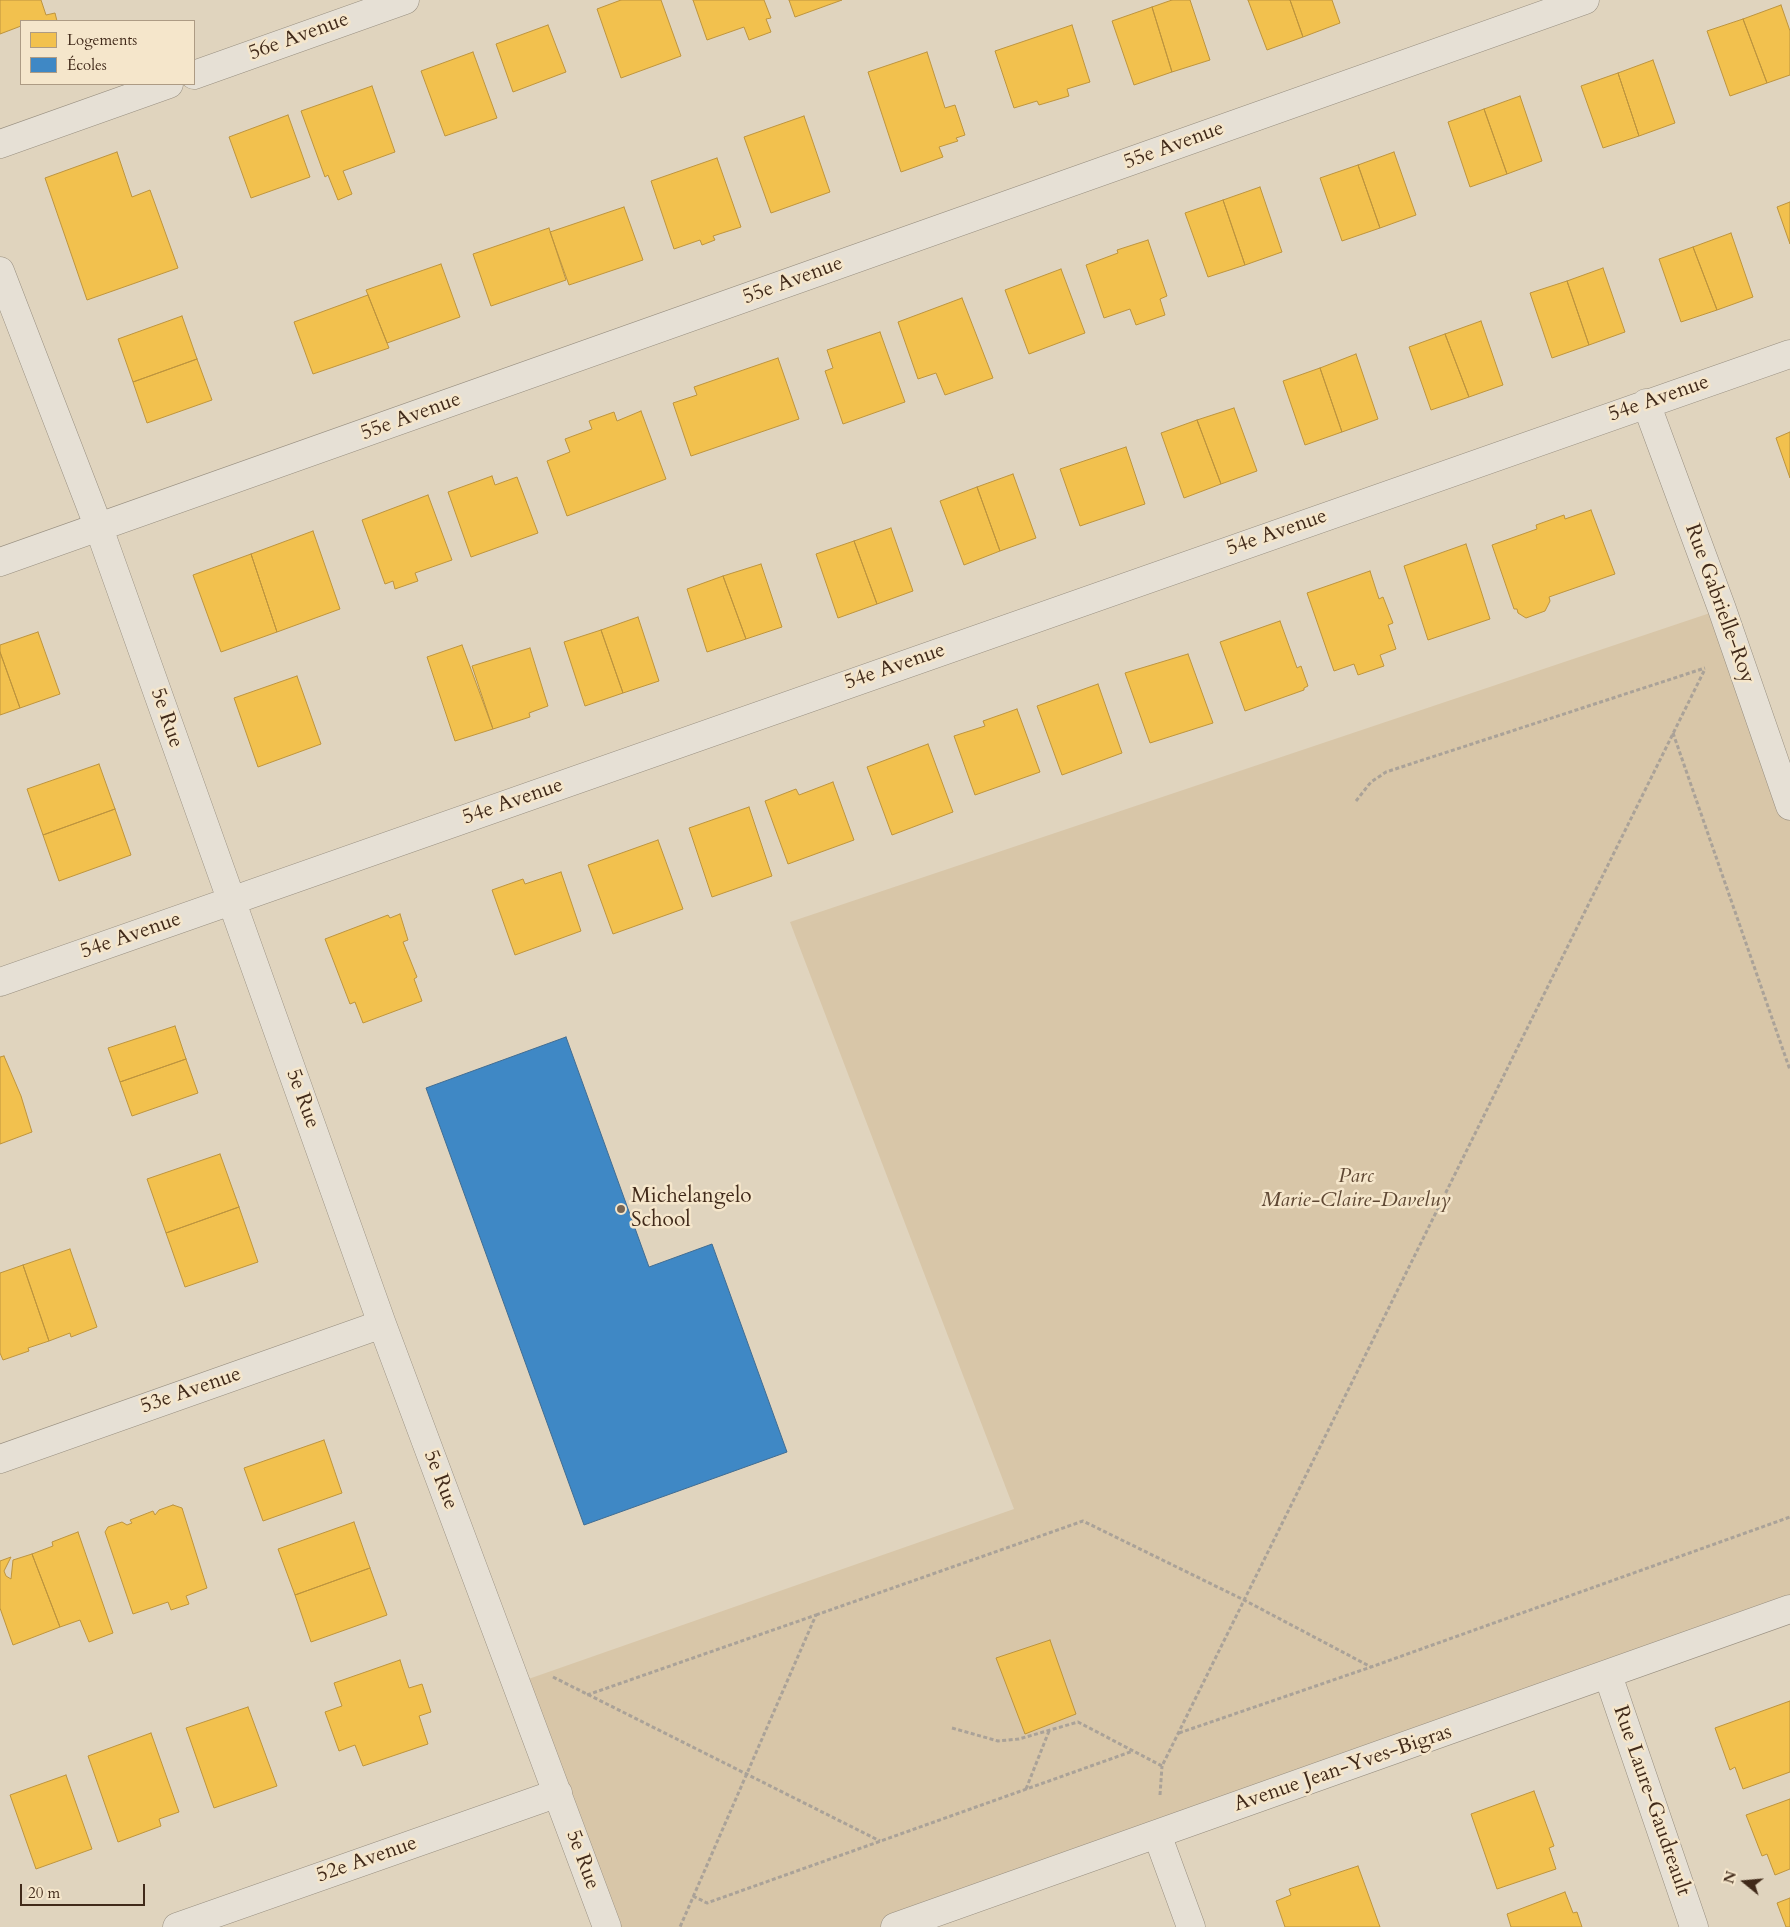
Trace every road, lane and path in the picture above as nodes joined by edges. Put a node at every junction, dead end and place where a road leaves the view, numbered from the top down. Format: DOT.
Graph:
graph roads {
  1 [pos="405,0"];
  2 [pos="1586,0"];
  3 [pos="195,75"];
  4 [pos="166,85"];
  5 [pos="0,144"];
  6 [pos="0,271"];
  7 [pos="1790,354"];
  8 [pos="1646,403"];
  9 [pos="99,528"];
  10 [pos="0,562"];
  11 [pos="1727,623"];
  12 [pos="1705,668"];
  13 [pos="1673,733"];
  14 [pos="1356,801"];
  15 [pos="1790,806"];
  16 [pos="230,901"];
  17 [pos="0,982"];
  18 [pos="1790,1070"];
  19 [pos="382,1324"];
  20 [pos="0,1459"];
  21 [pos="1790,1517"];
  22 [pos="1244,1600"];
  23 [pos="1790,1609"];
  24 [pos="816,1615"];
  25 [pos="506,1654"];
  26 [pos="1371,1667"];
  27 [pos="1608,1675"];
  28 [pos="587,1695"];
  29 [pos="952,1728"];
  30 [pos="1049,1731"];
  31 [pos="1178,1734"];
  32 [pos="1134,1751"];
  33 [pos="746,1774"];
  34 [pos="1026,1790"];
  35 [pos="558,1793"];
  36 [pos="1157,1834"];
  37 [pos="881,1841"];
  38 [pos="693,1896"];
  39 [pos="177,1927"];
  40 [pos="607,1927"];
  41 [pos="680,1927"];
  42 [pos="895,1927"];
  43 [pos="1191,1927"];
  44 [pos="1694,1927"];
  1 -- 3 [label="street, 56e Avenue"];
  2 -- 9 [label="street, 55e Avenue"];
  4 -- 5 [label="street"];
  6 -- 9 [label="street, 5e Rue"];
  7 -- 8 [label="street, 54e Avenue"];
  8 -- 11 [label="street, Rue Gabrielle-Roy"];
  8 -- 16 [label="street, 54e Avenue"];
  9 -- 10 [label="street, 55e Avenue"];
  9 -- 16 [label="street, 5e Rue"];
  11 -- 12 [label="path"];
  11 -- 15 [label="street, Rue Gabrielle-Roy"];
  12 -- 13 [label="path"];
  12 -- 14 [label="path"];
  13 -- 18 [label="path"];
  13 -- 22 [label="path"];
  16 -- 17 [label="street, 54e Avenue"];
  16 -- 19 [label="street, 5e Rue"];
  19 -- 20 [label="street, 53e Avenue"];
  19 -- 25 [label="street, 5e Rue"];
  21 -- 26 [label="path"];
  22 -- 24 [label="path"];
  22 -- 26 [label="path"];
  22 -- 31 [label="path"];
  23 -- 27 [label="street, Avenue Jean-Yves-Bigras"];
  24 -- 28 [label="path"];
  24 -- 33 [label="path"];
  25 -- 28 [label="path"];
  25 -- 35 [label="street, 5e Rue"];
  26 -- 31 [label="path"];
  27 -- 36 [label="street, Avenue Jean-Yves-Bigras"];
  27 -- 44 [label="street, Rue Laure-Gaudreault"];
  28 -- 33 [label="path"];
  29 -- 30 [label="path"];
  30 -- 32 [label="path"];
  30 -- 34 [label="path"];
  31 -- 32 [label="path"];
  32 -- 34 [label="path"];
  33 -- 37 [label="path"];
  33 -- 38 [label="path"];
  34 -- 37 [label="path"];
  35 -- 39 [label="street, 52e Avenue"];
  35 -- 40 [label="street, 5e Rue"];
  36 -- 42 [label="street, Avenue Jean-Yves-Bigras"];
  36 -- 43 [label="street"];
  37 -- 38 [label="path"];
  38 -- 41 [label="path"];
}
